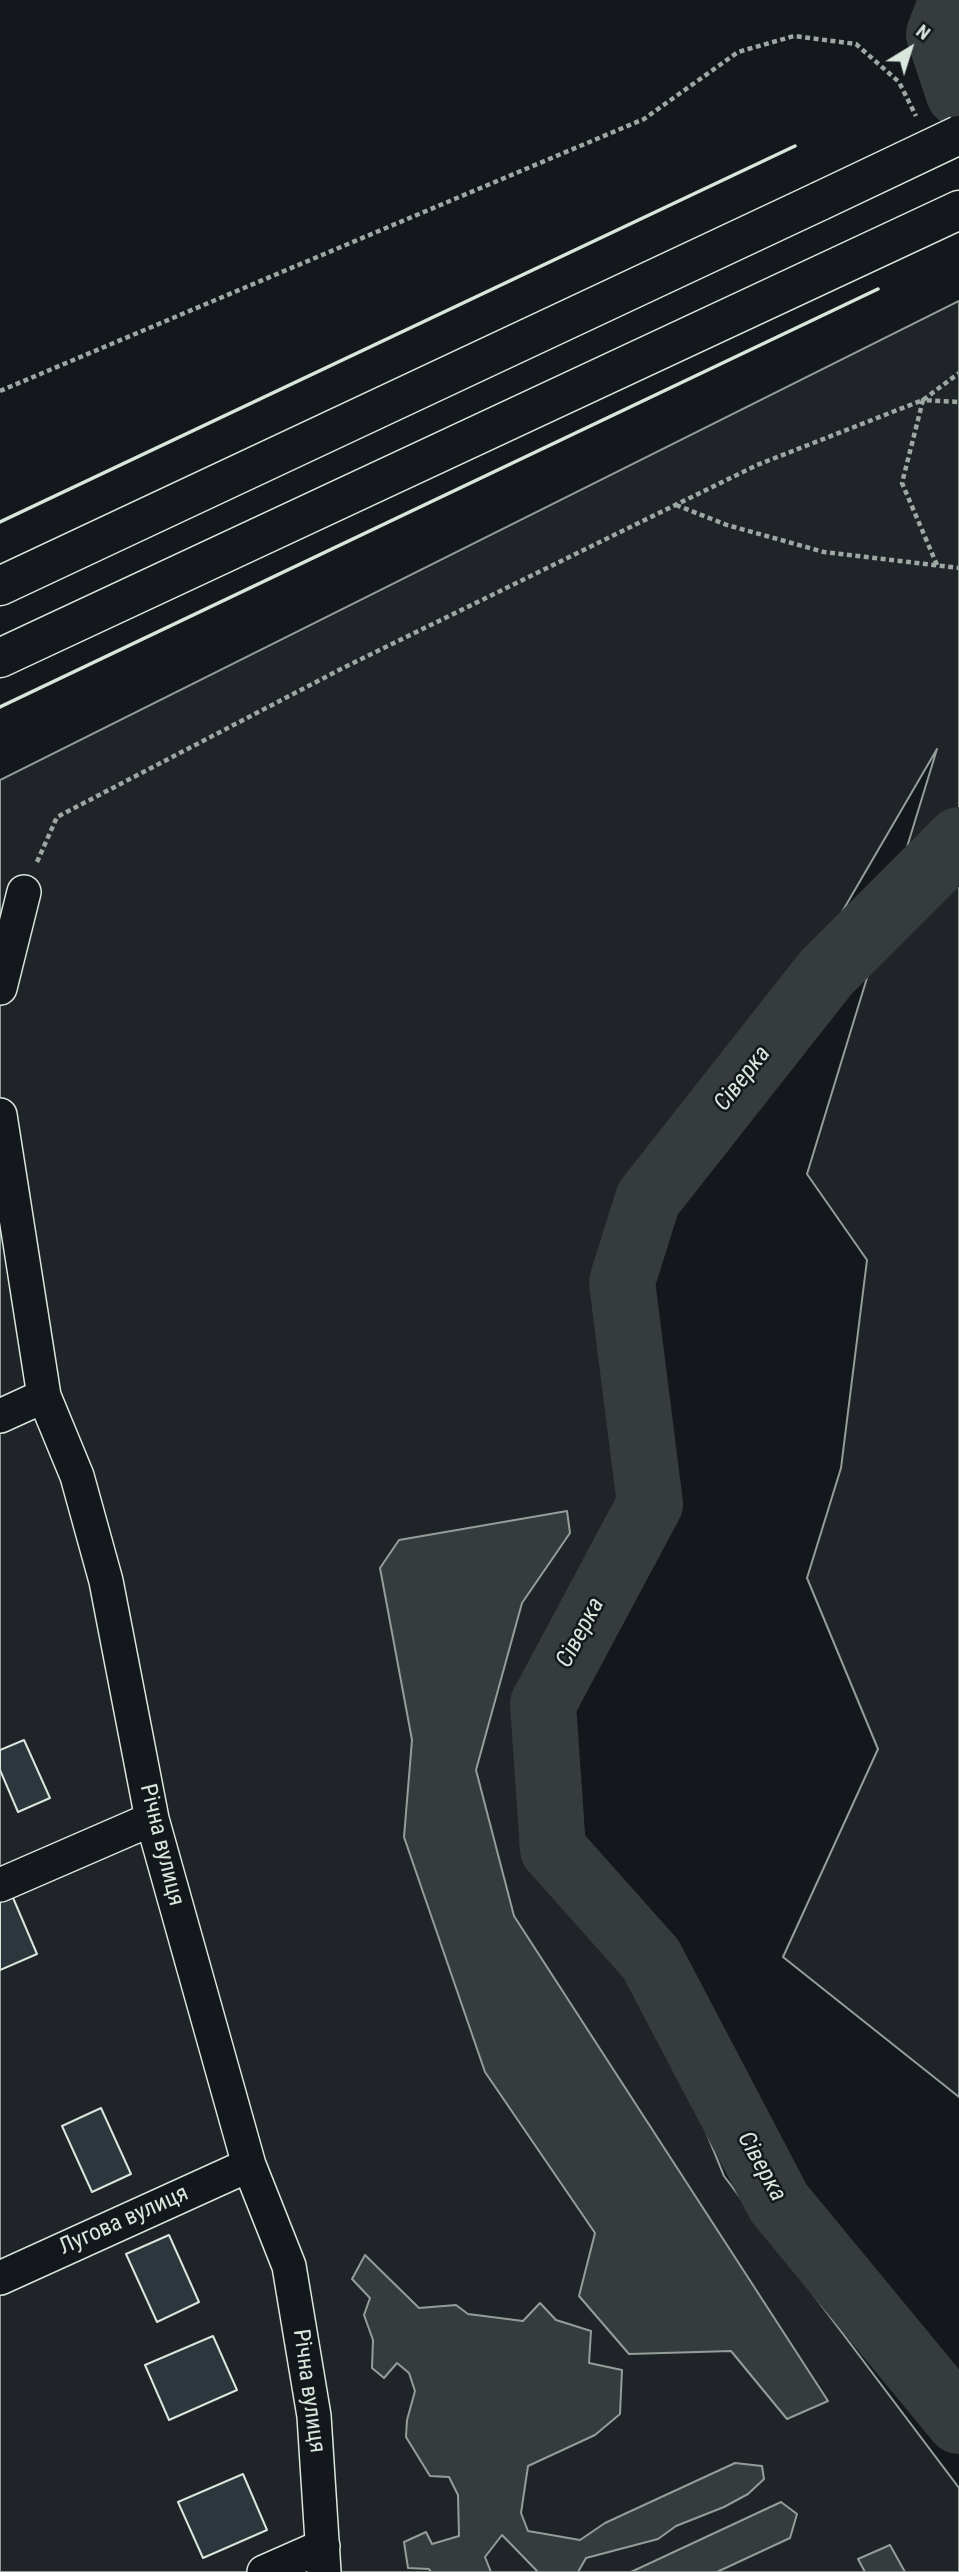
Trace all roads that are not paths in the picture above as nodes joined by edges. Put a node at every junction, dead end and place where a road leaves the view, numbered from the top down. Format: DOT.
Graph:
graph roads {
  1 [pos="959,135"];
  2 [pos="959,210"];
  3 [pos="0,586"];
  4 [pos="0,658"];
  5 [pos="24,892"];
  6 [pos="0,988"];
  7 [pos="0,1115"];
  8 [pos="44,1396"];
  9 [pos="0,1416"];
  10 [pos="152,1819"];
  11 [pos="0,1885"];
  12 [pos="249,2165"];
  13 [pos="0,2278"];
  14 [pos="323,2559"];
  15 [pos="264,2572"];
  1 -- 3 [label="highway, bridge"];
  2 -- 4 [label="highway"];
  5 -- 6 [label="street"];
  7 -- 8 [label="street, Річна вулиця"];
  8 -- 9 [label="street"];
  8 -- 10 [label="street, Річна вулиця"];
  10 -- 11 [label="street"];
  10 -- 12 [label="street, Річна вулиця"];
  12 -- 13 [label="street, Лугова вулиця"];
  12 -- 14 [label="street, Річна вулиця"];
  14 -- 15 [label="street"];
}
